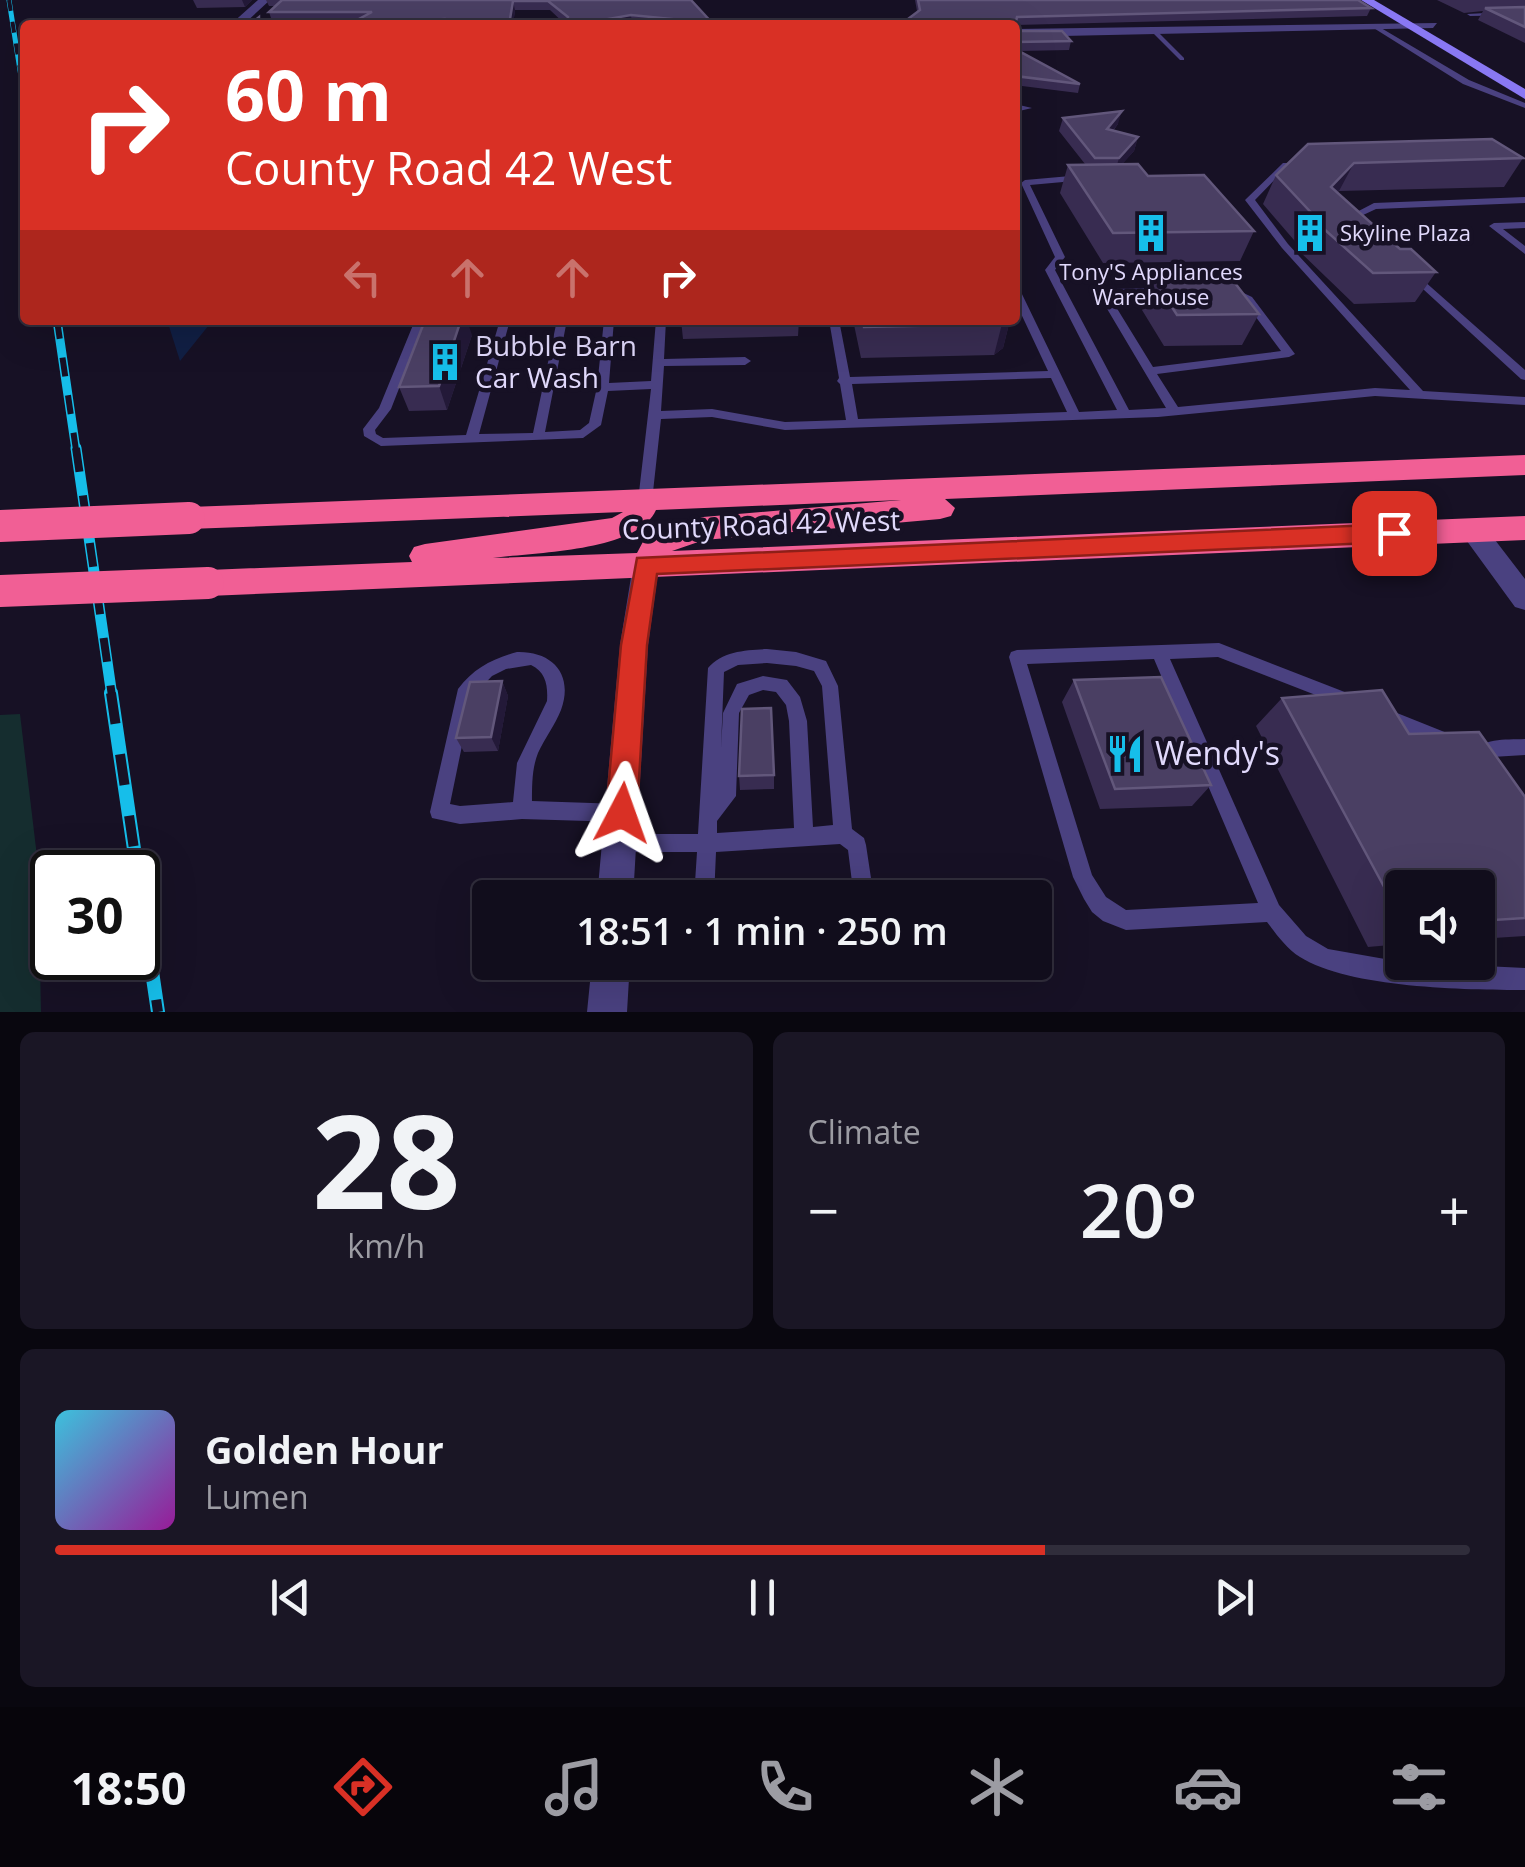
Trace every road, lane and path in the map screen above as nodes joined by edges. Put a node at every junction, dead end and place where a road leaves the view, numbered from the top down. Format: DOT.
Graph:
graph roads {
  1 [pos="266,0"];
  2 [pos="1366,0"];
  3 [pos="1390,0"];
  4 [pos="1525,13"];
  5 [pos="1470,14"];
  6 [pos="242,20"];
  7 [pos="1433,24"];
  8 [pos="1374,26"];
  9 [pos="1408,26"];
  10 [pos="1154,31"];
  11 [pos="1020,33"];
  12 [pos="1479,50"];
  13 [pos="1182,59"];
  14 [pos="1525,95"];
  15 [pos="1525,106"];
  16 [pos="1322,165"];
  17 [pos="1104,178"];
  18 [pos="1525,200"];
  19 [pos="1525,225"];
  20 [pos="1378,242"];
  21 [pos="1525,250"];
  22 [pos="1407,268"];
  23 [pos="1224,290"];
  24 [pos="1186,291"];
  25 [pos="1020,300"];
  26 [pos="421,325"];
  27 [pos="504,325"];
  28 [pos="561,325"];
  29 [pos="609,325"];
  30 [pos="661,325"];
  31 [pos="835,325"];
  32 [pos="745,360"];
  33 [pos="658,363"];
  34 [pos="1150,371"];
  35 [pos="1055,374"];
  36 [pos="1525,376"];
  37 [pos="843,380"];
  38 [pos="656,386"];
  39 [pos="604,387"];
  40 [pos="1418,392"];
  41 [pos="1525,401"];
  42 [pos="1174,411"];
  43 [pos="1125,414"];
  44 [pos="655,415"];
  45 [pos="1075,416"];
  46 [pos="853,424"];
  47 [pos="538,437"];
  48 [pos="472,439"];
  49 [pos="1525,465"];
  50 [pos="1192,479"];
  51 [pos="645,501"];
  52 [pos="0,526"];
  53 [pos="1525,528"];
  54 [pos="1473,530"];
  55 [pos="646,565"];
  56 [pos="208,583"];
  57 [pos="0,591"];
  58 [pos="1525,599"];
  59 [pos="1158,652"];
  60 [pos="1525,747"];
  61 [pos="1479,754"];
  62 [pos="1489,782"];
  63 [pos="522,810"];
  64 [pos="709,817"];
  65 [pos="621,828"];
  66 [pos="843,834"];
  67 [pos="804,836"];
  68 [pos="708,842"];
  69 [pos="617,880"];
  70 [pos="705,880"];
  71 [pos="862,880"];
  72 [pos="1272,912"];
  73 [pos="610,980"];
  74 [pos="1525,980"];
  75 [pos="607,1012"];
  1 -- 6 [label="street"];
  2 -- 9 [label="main road"];
  3 -- 7 [label="main road"];
  4 -- 5 [label="lane"];
  7 -- 9 [label="street"];
  7 -- 12 [label="main road"];
  8 -- 9 [label="street"];
  8 -- 10 [label="street"];
  8 -- 15 [label="lane"];
  9 -- 14 [label="main road"];
  10 -- 11 [label="street"];
  10 -- 13 [label="lane"];
  16 -- 40 [label="lane"];
  17 -- 43 [label="lane"];
  18 -- 20 [label="lane"];
  19 -- 21 [label="lane"];
  22 -- 36 [label="lane"];
  23 -- 34 [label="lane"];
  24 -- 34 [label="lane"];
  25 -- 35 [label="lane"];
  26 -- 48 [label="lane"];
  27 -- 48 [label="lane"];
  28 -- 47 [label="lane"];
  29 -- 39 [label="lane"];
  30 -- 33 [label="lane"];
  31 -- 37 [label="lane"];
  32 -- 33 [label="lane"];
  33 -- 38 [label="lane"];
  34 -- 42 [label="lane"];
  35 -- 37 [label="lane"];
  35 -- 45 [label="lane"];
  37 -- 46 [label="lane"];
  38 -- 39 [label="lane"];
  38 -- 44 [label="lane"];
  39 -- 47 [label="lane"];
  40 -- 41 [label="lane"];
  40 -- 42 [label="lane"];
  42 -- 43 [label="lane"];
  43 -- 45 [label="lane"];
  44 -- 46 [label="lane"];
  44 -- 51 [label="lane"];
  45 -- 46 [label="lane"];
  47 -- 48 [label="lane"];
  49 -- 50 [label="highway, County Road 42 West"];
  50 -- 51 [label="highway, County Road 42 West"];
  50 -- 55 [label="highway"];
  51 -- 52 [label="highway, County Road 42 West, bridge"];
  51 -- 56 [label="highway"];
  53 -- 54 [label="highway, County Road 42 West"];
  54 -- 55 [label="highway, County Road 42 West"];
  54 -- 58 [label="street"];
  55 -- 56 [label="highway, County Road 42 West"];
  55 -- 65 [label="street"];
  56 -- 57 [label="highway, County Road 42 West, bridge"];
  59 -- 61 [label="lane"];
  59 -- 72 [label="lane"];
  59 -- 72 [label="lane"];
  60 -- 61 [label="lane"];
  61 -- 62 [label="lane"];
  63 -- 63 [label="lane"];
  63 -- 65 [label="lane"];
  64 -- 66 [label="lane"];
  64 -- 67 [label="lane"];
  64 -- 68 [label="lane"];
  65 -- 68 [label="lane"];
  65 -- 69 [label="street"];
  66 -- 67 [label="lane"];
  66 -- 71 [label="lane"];
  67 -- 68 [label="lane"];
  68 -- 70 [label="lane"];
  72 -- 74 [label="lane"];
  73 -- 75 [label="street"];
}
